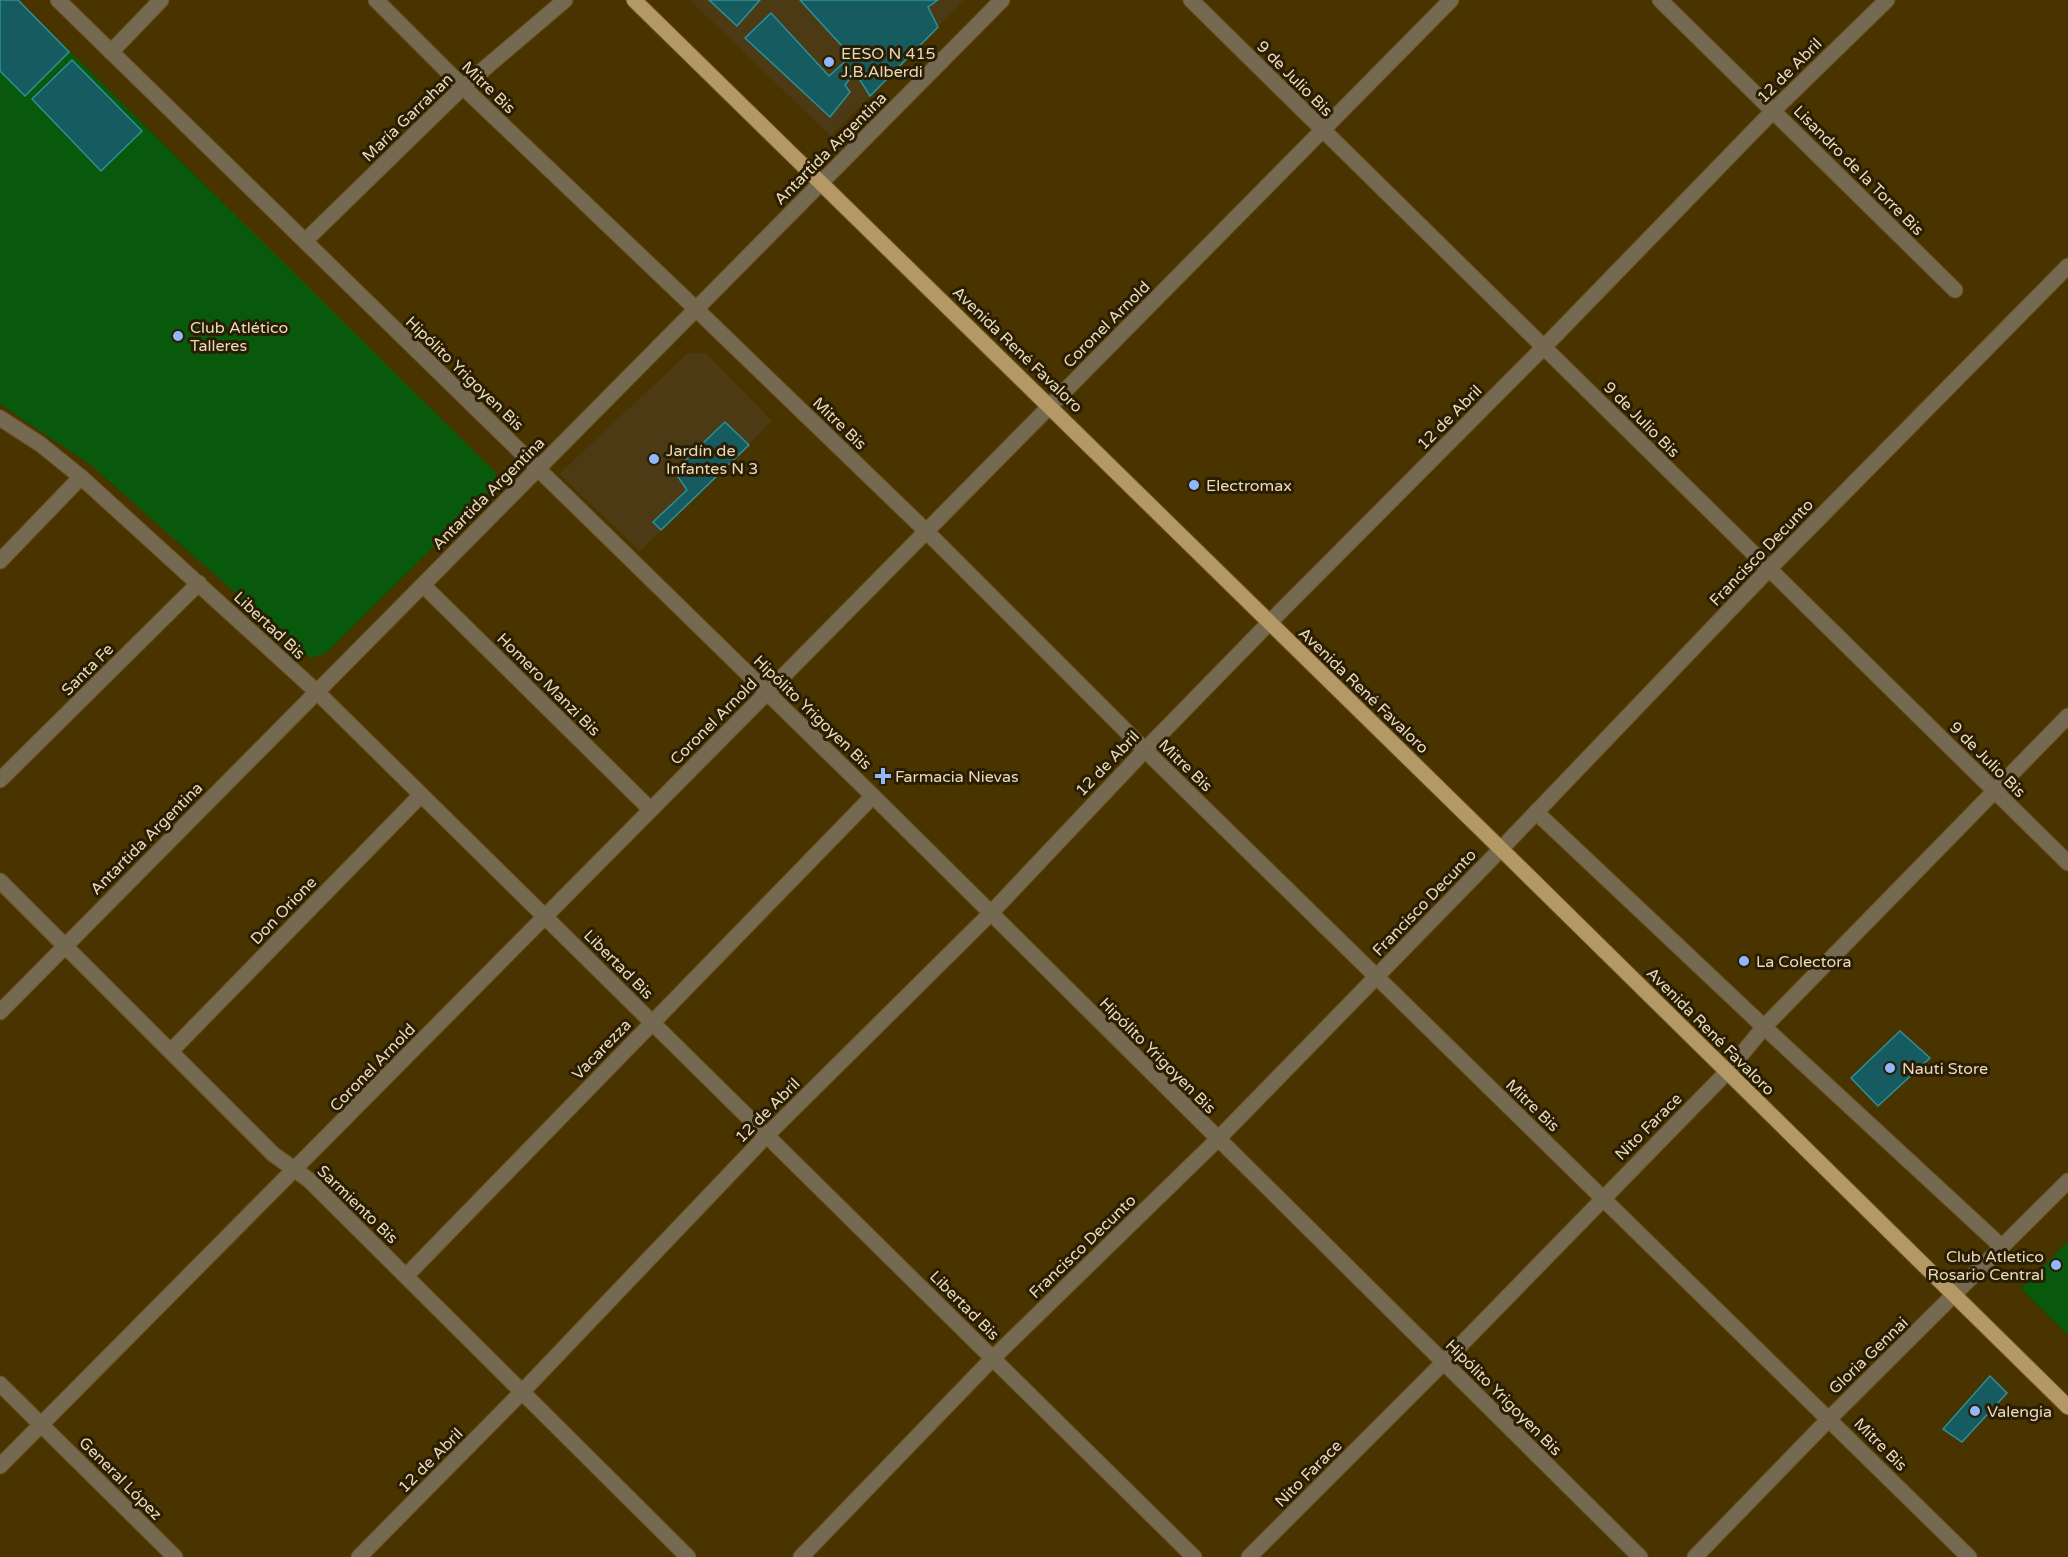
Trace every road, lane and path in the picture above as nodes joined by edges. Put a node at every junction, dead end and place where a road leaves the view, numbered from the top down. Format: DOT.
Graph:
graph roads {
  1 [pos="58,0"];
  2 [pos="161,0"];
  3 [pos="376,0"];
  4 [pos="565,0"];
  5 [pos="634,0"];
  6 [pos="1002,0"];
  7 [pos="1191,0"];
  8 [pos="1451,0"];
  9 [pos="1660,0"];
  10 [pos="1887,0"];
  11 [pos="111,52"];
  12 [pos="463,87"];
  13 [pos="1773,111"];
  14 [pos="1323,130"];
  15 [pos="822,182"];
  16 [pos="305,241"];
  17 [pos="2068,266"];
  18 [pos="1955,290"];
  19 [pos="696,309"];
  20 [pos="1544,347"];
  21 [pos="1050,406"];
  22 [pos="0,418"];
  23 [pos="538,469"];
  24 [pos="81,477"];
  25 [pos="926,531"];
  26 [pos="0,561"];
  27 [pos="1769,569"];
  28 [pos="199,583"];
  29 [pos="423,585"];
  30 [pos="1270,622"];
  31 [pos="317,692"];
  32 [pos="766,692"];
  33 [pos="2068,716"];
  34 [pos="1145,750"];
  35 [pos="0,780"];
  36 [pos="1995,791"];
  37 [pos="421,795"];
  38 [pos="873,796"];
  39 [pos="650,809"];
  40 [pos="1536,812"];
  41 [pos="1501,849"];
  42 [pos="2068,863"];
  43 [pos="0,881"];
  44 [pos="990,914"];
  45 [pos="544,916"];
  46 [pos="65,946"];
  47 [pos="1376,977"];
  48 [pos="0,1012"];
  49 [pos="652,1022"];
  50 [pos="1764,1027"];
  51 [pos="171,1051"];
  52 [pos="1727,1072"];
  53 [pos="767,1135"];
  54 [pos="1218,1139"];
  55 [pos="296,1170"];
  56 [pos="2068,1181"];
  57 [pos="1602,1199"];
  58 [pos="2002,1248"];
  59 [pos="406,1276"];
  60 [pos="1955,1296"];
  61 [pos="993,1358"];
  62 [pos="1444,1362"];
  63 [pos="0,1384"];
  64 [pos="522,1392"];
  65 [pos="2068,1407"];
  66 [pos="1830,1418"];
  67 [pos="41,1425"];
  68 [pos="0,1466"];
  69 [pos="175,1557"];
  70 [pos="359,1557"];
  71 [pos="688,1557"];
  72 [pos="801,1557"];
  73 [pos="1194,1557"];
  74 [pos="1249,1557"];
  75 [pos="1640,1557"];
  76 [pos="1695,1557"];
  77 [pos="1969,1557"];
  1 -- 11 [label="street, Hipólito Yrigoyen Bis"];
  2 -- 11 [label="street"];
  3 -- 12 [label="street, Mitre Bis"];
  4 -- 12 [label="street, María Garrahan"];
  5 -- 15 [label="main road, Avenida René Favaloro"];
  6 -- 15 [label="street, Antartida Argentina"];
  7 -- 14 [label="street, 9 de Julio Bis"];
  8 -- 14 [label="street, Coronel Arnold"];
  9 -- 13 [label="street, Lisandro de la Torre Bis"];
  10 -- 13 [label="street, 12 de Abril"];
  11 -- 16 [label="street, Hipólito Yrigoyen Bis"];
  12 -- 16 [label="street, María Garrahan"];
  12 -- 19 [label="street, Mitre Bis"];
  13 -- 18 [label="street, Lisandro de la Torre Bis"];
  13 -- 20 [label="street, 12 de Abril"];
  14 -- 20 [label="street, 9 de Julio Bis"];
  14 -- 21 [label="street, Coronel Arnold"];
  15 -- 19 [label="street, Antartida Argentina"];
  15 -- 21 [label="main road, Avenida René Favaloro"];
  16 -- 23 [label="street, Hipólito Yrigoyen Bis"];
  17 -- 27 [label="street, Francisco Decunto"];
  19 -- 23 [label="street, Antartida Argentina"];
  19 -- 25 [label="street, Mitre Bis"];
  20 -- 27 [label="street, 9 de Julio Bis"];
  20 -- 30 [label="street, 12 de Abril"];
  21 -- 25 [label="street, Coronel Arnold"];
  21 -- 30 [label="main road, Avenida René Favaloro"];
  22 -- 24 [label="street, Libertad Bis"];
  23 -- 29 [label="street, Antartida Argentina"];
  23 -- 32 [label="street, Hipólito Yrigoyen Bis"];
  24 -- 26 [label="street"];
  24 -- 28 [label="street, Libertad Bis"];
  25 -- 32 [label="street, Coronel Arnold"];
  25 -- 34 [label="street, Mitre Bis"];
  27 -- 36 [label="street, 9 de Julio Bis"];
  27 -- 40 [label="street, Francisco Decunto"];
  28 -- 31 [label="street, Libertad Bis"];
  28 -- 35 [label="street, Santa Fe"];
  29 -- 31 [label="street, Antartida Argentina"];
  29 -- 39 [label="street, Homero Manzi Bis"];
  30 -- 34 [label="street, 12 de Abril"];
  30 -- 41 [label="main road, Avenida René Favaloro"];
  31 -- 37 [label="street, Libertad Bis"];
  31 -- 46 [label="street, Antartida Argentina"];
  32 -- 38 [label="street, Hipólito Yrigoyen Bis"];
  32 -- 39 [label="street, Coronel Arnold"];
  33 -- 36 [label="street, Nito Farace"];
  34 -- 44 [label="street, 12 de Abril"];
  34 -- 47 [label="street, Mitre Bis"];
  36 -- 42 [label="street, 9 de Julio Bis"];
  36 -- 50 [label="street, Nito Farace"];
  37 -- 45 [label="street, Libertad Bis"];
  37 -- 51 [label="street, Don Orione"];
  38 -- 44 [label="street, Hipólito Yrigoyen Bis"];
  38 -- 49 [label="street, Vacarezza"];
  39 -- 45 [label="street, Coronel Arnold"];
  40 -- 41 [label="street, Francisco Decunto"];
  40 -- 50 [label="street"];
  41 -- 47 [label="street, Francisco Decunto"];
  41 -- 52 [label="main road, Avenida René Favaloro"];
  43 -- 46 [label="street, Sarmiento Bis"];
  44 -- 53 [label="street, 12 de Abril"];
  44 -- 54 [label="street, Hipólito Yrigoyen Bis"];
  45 -- 49 [label="street, Libertad Bis"];
  45 -- 55 [label="street, Coronel Arnold"];
  46 -- 48 [label="street, Antartida Argentina"];
  46 -- 51 [label="street, Sarmiento Bis"];
  47 -- 54 [label="street, Francisco Decunto"];
  47 -- 57 [label="street, Mitre Bis"];
  49 -- 53 [label="street, Libertad Bis"];
  49 -- 59 [label="street, Vacarezza"];
  50 -- 52 [label="street, Nito Farace"];
  50 -- 58 [label="street"];
  51 -- 55 [label="street, Sarmiento Bis"];
  52 -- 57 [label="street, Nito Farace"];
  52 -- 60 [label="main road, Avenida René Favaloro"];
  53 -- 61 [label="street, Libertad Bis"];
  53 -- 64 [label="street, 12 de Abril"];
  54 -- 61 [label="street, Francisco Decunto"];
  54 -- 62 [label="street, Hipólito Yrigoyen Bis"];
  55 -- 59 [label="street, Sarmiento Bis"];
  55 -- 67 [label="street, Coronel Arnold"];
  56 -- 58 [label="street, Gloria Gennai"];
  57 -- 62 [label="street, Nito Farace"];
  57 -- 66 [label="street, Mitre Bis"];
  58 -- 60 [label="street, Gloria Gennai"];
  59 -- 64 [label="street, Sarmiento Bis"];
  60 -- 65 [label="main road, Avenida René Favaloro"];
  60 -- 66 [label="street, Gloria Gennai"];
  61 -- 72 [label="street, Francisco Decunto"];
  61 -- 73 [label="street, Libertad Bis"];
  62 -- 74 [label="street, Nito Farace"];
  62 -- 75 [label="street, Hipólito Yrigoyen Bis"];
  63 -- 67 [label="street, General López"];
  64 -- 70 [label="street, 12 de Abril"];
  64 -- 71 [label="street, Sarmiento Bis"];
  66 -- 76 [label="street, Gloria Gennai"];
  66 -- 77 [label="street, Mitre Bis"];
  67 -- 68 [label="street, Coronel Arnold"];
  67 -- 69 [label="street, General López"];
}
